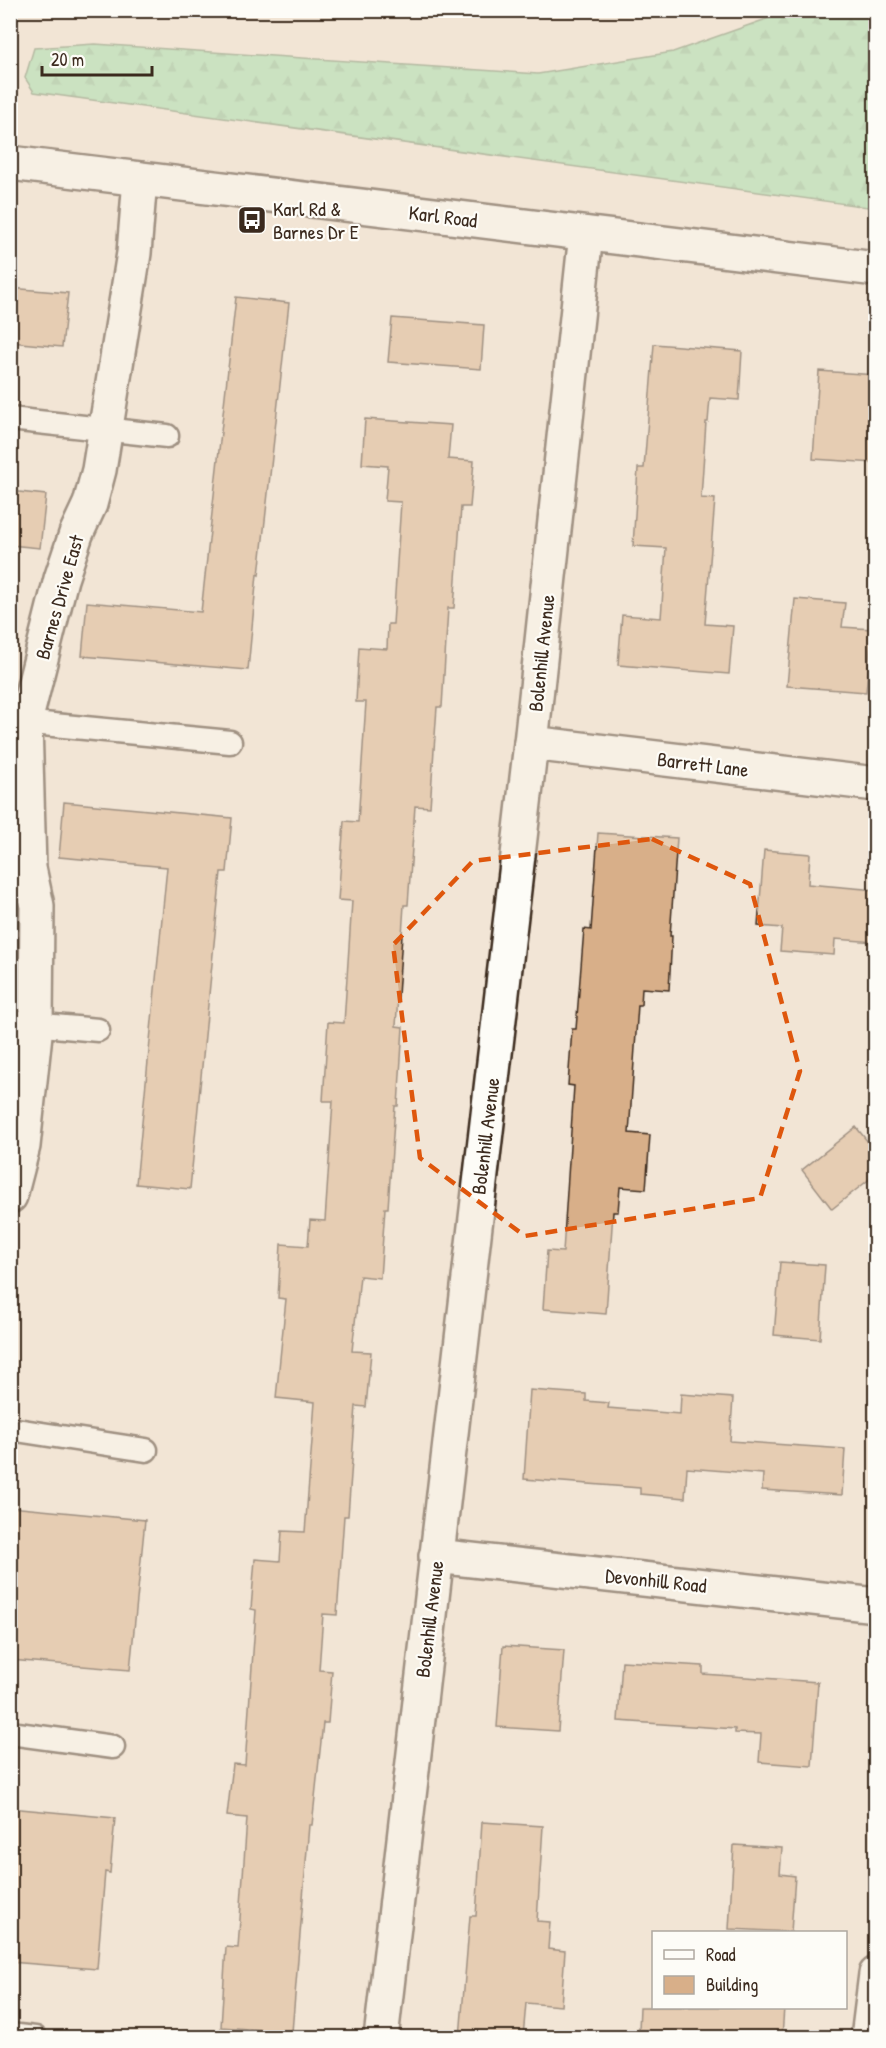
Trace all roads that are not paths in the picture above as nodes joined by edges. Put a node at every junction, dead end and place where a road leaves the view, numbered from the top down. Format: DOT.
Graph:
graph roads {
  1 [pos="10,163"];
  2 [pos="140,179"];
  3 [pos="586,234"];
  4 [pos="876,269"];
  5 [pos="10,419"];
  6 [pos="105,430"];
  7 [pos="167,436"];
  8 [pos="18,722"];
  9 [pos="230,742"];
  10 [pos="531,743"];
  11 [pos="876,784"];
  12 [pos="23,1023"];
  13 [pos="98,1030"];
  14 [pos="10,1196"];
  15 [pos="10,1429"];
  16 [pos="146,1450"];
  17 [pos="436,1556"];
  18 [pos="876,1605"];
  19 [pos="10,1733"];
  20 [pos="113,1747"];
  21 [pos="876,1974"];
  22 [pos="10,2035"];
  23 [pos="35,2037"];
  24 [pos="381,2037"];
  25 [pos="868,2037"];
  1 -- 2 [label="street, Karl Road"];
  2 -- 3 [label="street, Karl Road"];
  2 -- 6 [label="street, Barnes Drive East"];
  3 -- 4 [label="street, Karl Road"];
  3 -- 10 [label="street, Bolenhill Avenue"];
  5 -- 6 [label="lane"];
  6 -- 7 [label="lane"];
  6 -- 8 [label="street, Barnes Drive East"];
  8 -- 9 [label="lane"];
  8 -- 12 [label="street, Barnes Drive East"];
  10 -- 11 [label="street, Barrett Lane"];
  10 -- 17 [label="street, Bolenhill Avenue"];
  12 -- 13 [label="lane"];
  12 -- 14 [label="street, Barnes Drive East"];
  15 -- 16 [label="lane"];
  17 -- 18 [label="street, Devonhill Road"];
  17 -- 24 [label="street, Bolenhill Avenue"];
  19 -- 20 [label="lane"];
  21 -- 25 [label="street"];
  22 -- 23 [label="lane"];
}
